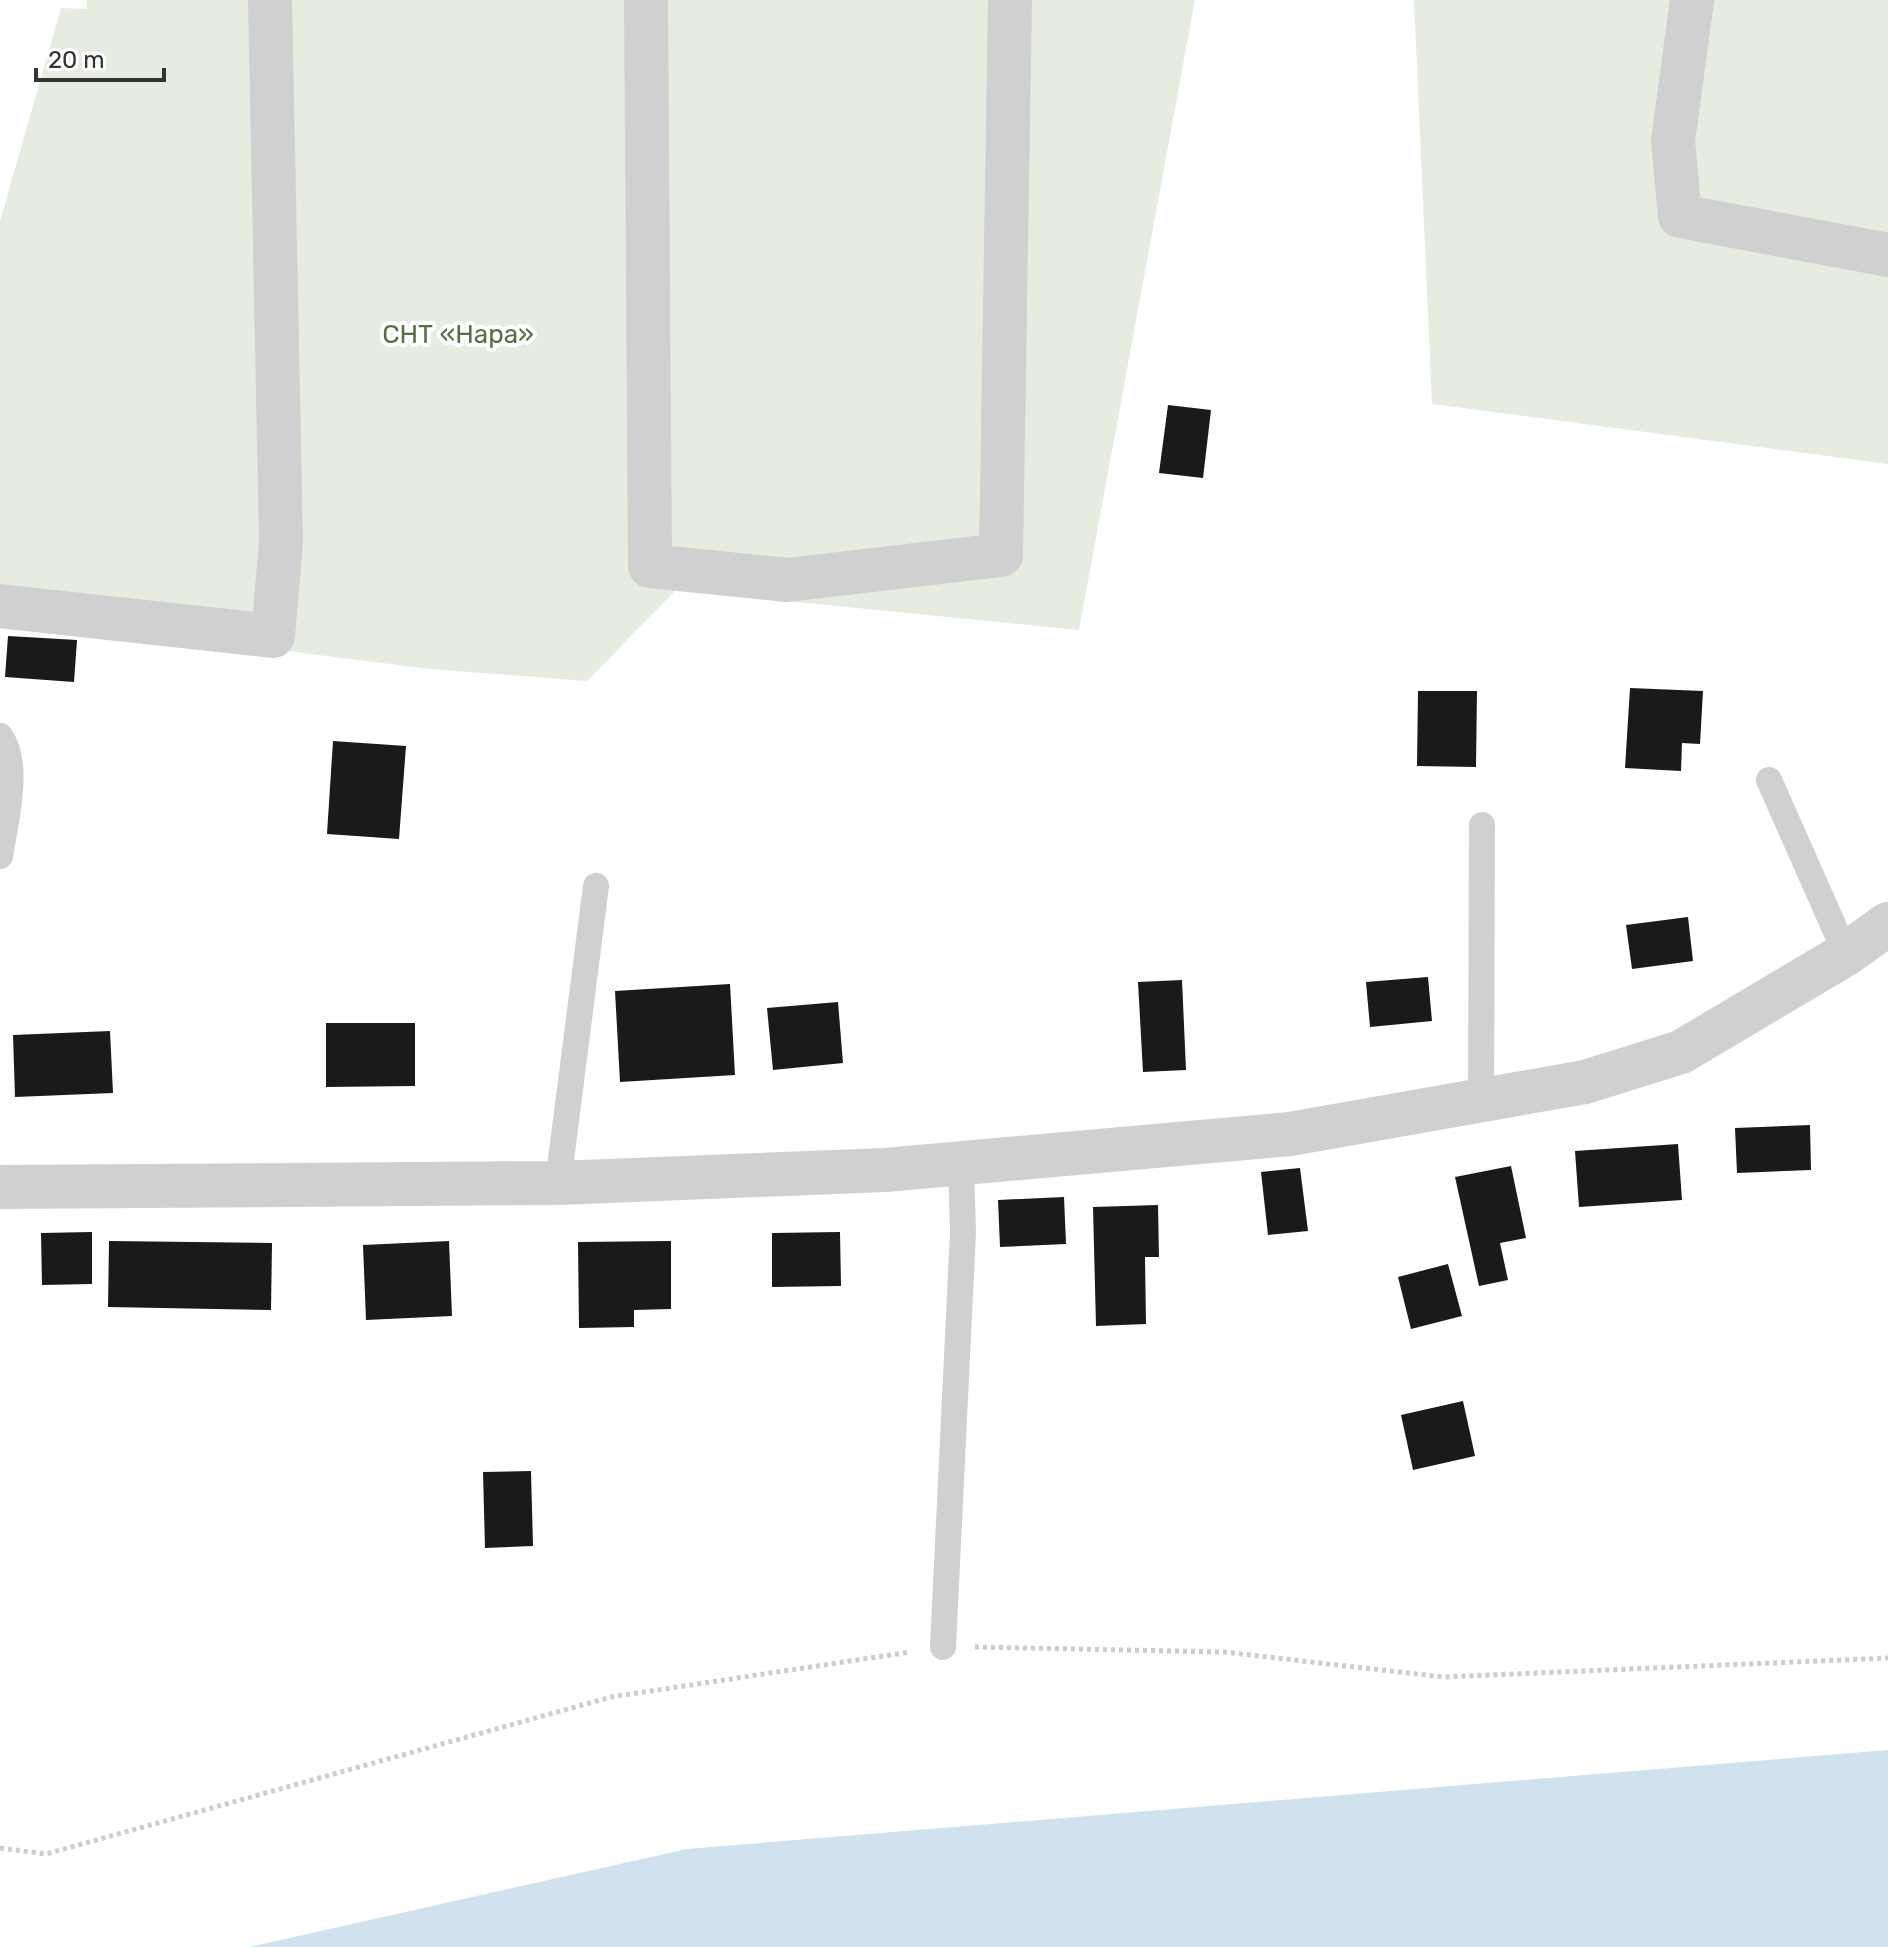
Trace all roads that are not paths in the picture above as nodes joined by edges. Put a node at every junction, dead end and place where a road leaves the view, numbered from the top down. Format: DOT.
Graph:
graph roads {
  1 [pos="270,0"];
  2 [pos="646,0"];
  3 [pos="1010,0"];
  4 [pos="1692,0"];
  5 [pos="1888,255"];
  6 [pos="0,606"];
  7 [pos="0,736"];
  8 [pos="1769,780"];
  9 [pos="1482,825"];
  10 [pos="0,856"];
  11 [pos="596,886"];
  12 [pos="1888,924"];
  13 [pos="1846,954"];
  14 [pos="1481,1102"];
  15 [pos="961,1163"];
  16 [pos="558,1183"];
  17 [pos="0,1187"];
  18 [pos="943,1647"];
  1 -- 6 [label="street"];
  2 -- 3 [label="street"];
  4 -- 5 [label="street"];
  7 -- 10 [label="lane"];
  8 -- 13 [label="lane"];
  9 -- 14 [label="lane"];
  11 -- 16 [label="lane"];
  12 -- 13 [label="street"];
  13 -- 14 [label="street"];
  14 -- 15 [label="street"];
  15 -- 16 [label="street"];
  15 -- 18 [label="lane"];
  16 -- 17 [label="street"];
}
